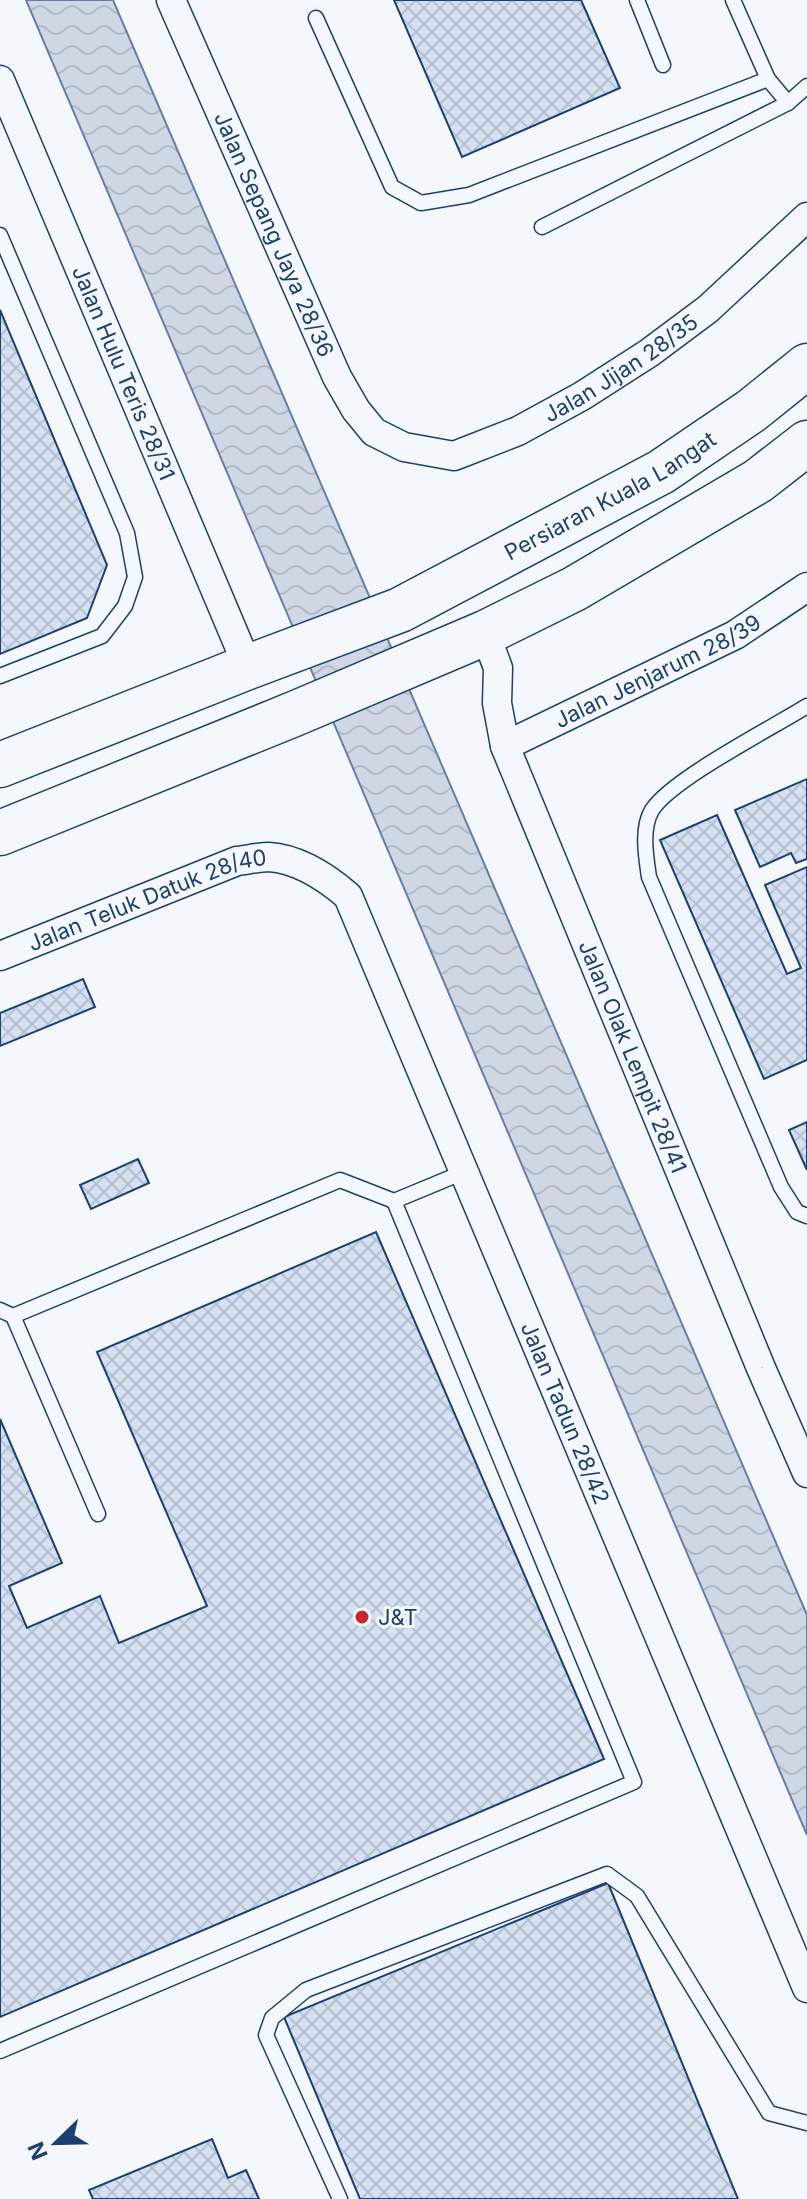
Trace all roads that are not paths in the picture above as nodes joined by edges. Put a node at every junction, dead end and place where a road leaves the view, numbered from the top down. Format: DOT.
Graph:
graph roads {
  1 [pos="171,0"];
  2 [pos="637,0"];
  3 [pos="733,0"];
  4 [pos="316,18"];
  5 [pos="663,65"];
  6 [pos="768,79"];
  7 [pos="0,80"];
  8 [pos="807,86"];
  9 [pos="788,103"];
  10 [pos="807,217"];
  11 [pos="542,227"];
  12 [pos="0,235"];
  13 [pos="807,366"];
  14 [pos="807,443"];
  15 [pos="404,447"];
  16 [pos="807,587"];
  17 [pos="485,633"];
  18 [pos="264,662"];
  19 [pos="0,676"];
  20 [pos="807,706"];
  21 [pos="505,746"];
  22 [pos="0,765"];
  23 [pos="0,833"];
  24 [pos="295,864"];
  25 [pos="0,956"];
  26 [pos="464,1172"];
  27 [pos="394,1201"];
  28 [pos="807,1216"];
  29 [pos="6,1313"];
  30 [pos="807,1473"];
  31 [pos="98,1514"];
  32 [pos="807,1988"];
  33 [pos="0,2051"];
  34 [pos="807,2123"];
  35 [pos="340,2199"];
  1 -- 15 [label="street, Jalan Sepang Jaya 28/36"];
  2 -- 5 [label="lane"];
  3 -- 6 [label="lane"];
  4 -- 6 [label="lane"];
  6 -- 9 [label="lane"];
  7 -- 18 [label="street, Jalan Hulu Teris 28/31"];
  8 -- 9 [label="lane"];
  9 -- 11 [label="lane"];
  10 -- 15 [label="street, Jalan Jijan 28/35"];
  12 -- 19 [label="lane"];
  13 -- 18 [label="main road, Persiaran Kuala Langat"];
  14 -- 17 [label="main road"];
  16 -- 21 [label="street, Jalan Jenjarum 28/39"];
  17 -- 21 [label="street, Jalan Olak Lempit 28/41"];
  17 -- 23 [label="main road"];
  18 -- 22 [label="main road, Persiaran Kuala Langat"];
  20 -- 28 [label="lane"];
  21 -- 30 [label="street, Jalan Olak Lempit 28/41"];
  24 -- 25 [label="street, Jalan Teluk Datuk 28/40"];
  24 -- 26 [label="street, Jalan Tadun 28/42"];
  26 -- 27 [label="lane"];
  26 -- 32 [label="street, Jalan Tadun 28/42"];
  27 -- 29 [label="lane"];
  27 -- 33 [label="lane"];
  29 -- 31 [label="lane"];
  34 -- 35 [label="lane"];
}
